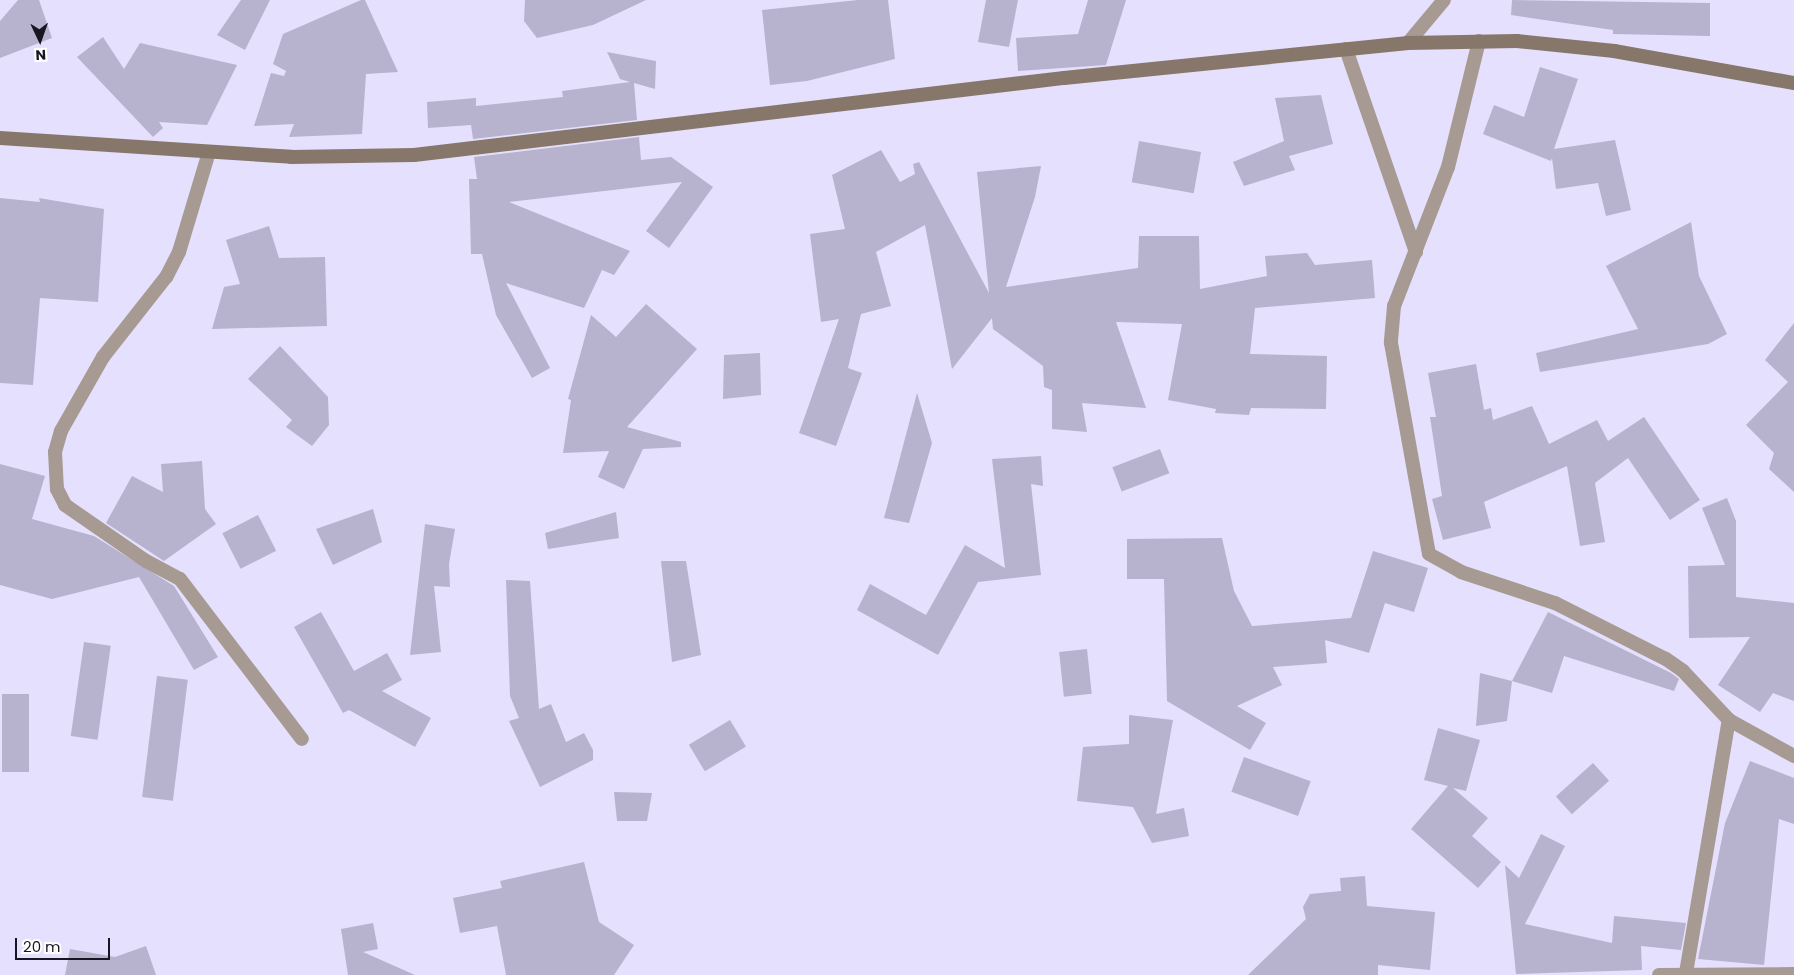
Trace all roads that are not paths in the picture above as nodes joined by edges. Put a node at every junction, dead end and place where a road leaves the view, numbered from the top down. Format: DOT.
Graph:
graph roads {
  1 [pos="1444,0"];
  2 [pos="1479,41"];
  3 [pos="1408,44"];
  4 [pos="1346,49"];
  5 [pos="1794,83"];
  6 [pos="0,138"];
  7 [pos="209,152"];
  8 [pos="1416,252"];
  9 [pos="1729,720"];
  10 [pos="302,739"];
  11 [pos="1794,756"];
  12 [pos="1686,973"];
  13 [pos="1794,974"];
  14 [pos="1659,975"];
  1 -- 3 [label="street"];
  2 -- 3 [label="main road"];
  2 -- 5 [label="main road"];
  2 -- 8 [label="street"];
  3 -- 4 [label="main road"];
  4 -- 7 [label="main road"];
  4 -- 8 [label="street"];
  6 -- 7 [label="main road"];
  7 -- 10 [label="street"];
  8 -- 9 [label="street"];
  9 -- 11 [label="street"];
  9 -- 12 [label="street"];
  12 -- 13 [label="street"];
  12 -- 14 [label="street"];
}
